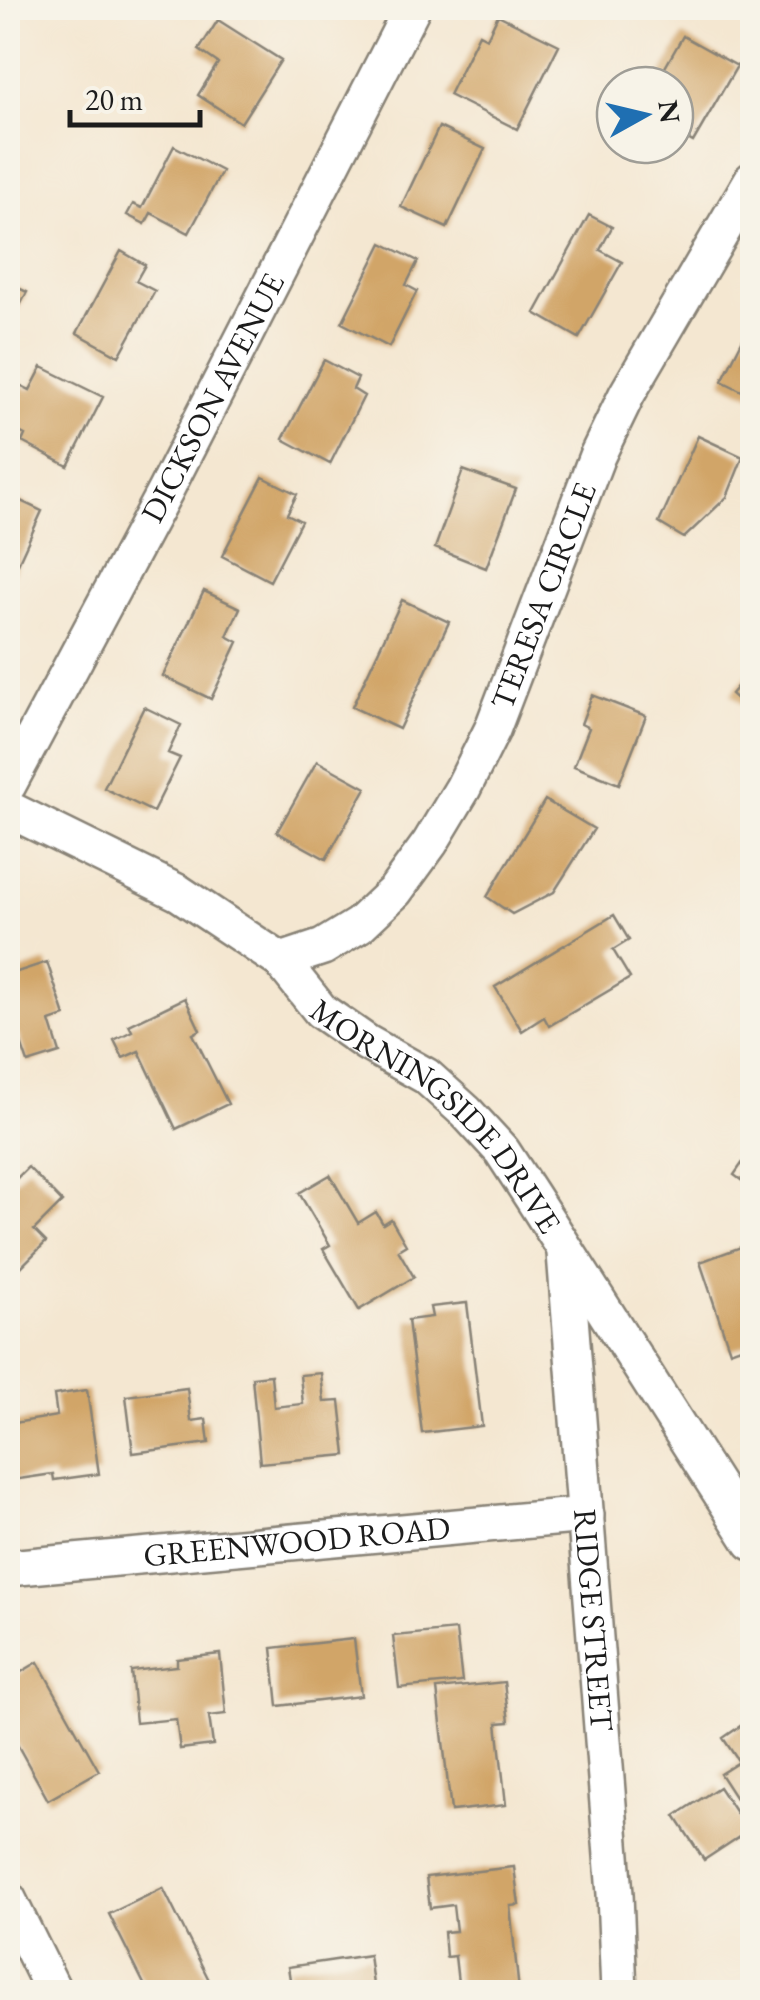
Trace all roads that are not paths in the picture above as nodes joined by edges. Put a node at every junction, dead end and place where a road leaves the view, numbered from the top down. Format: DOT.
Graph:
graph roads {
  1 [pos="412,8"];
  2 [pos="752,180"];
  3 [pos="8,784"];
  4 [pos="8,809"];
  5 [pos="282,961"];
  6 [pos="564,1248"];
  7 [pos="586,1515"];
  8 [pos="752,1542"];
  9 [pos="8,1568"];
  10 [pos="8,1899"];
  11 [pos="54,1992"];
  12 [pos="619,1992"];
  1 -- 3 [label="street, DICKSON AVENUE"];
  2 -- 5 [label="street, TERESA CIRCLE"];
  4 -- 5 [label="street, MORNINGSIDE DRIVE"];
  5 -- 6 [label="street, MORNINGSIDE DRIVE"];
  6 -- 7 [label="street, RIDGE STREET"];
  6 -- 8 [label="street, MORNINGSIDE DRIVE"];
  7 -- 9 [label="street, GREENWOOD ROAD"];
  7 -- 12 [label="street, RIDGE STREET"];
  10 -- 11 [label="street"];
}
